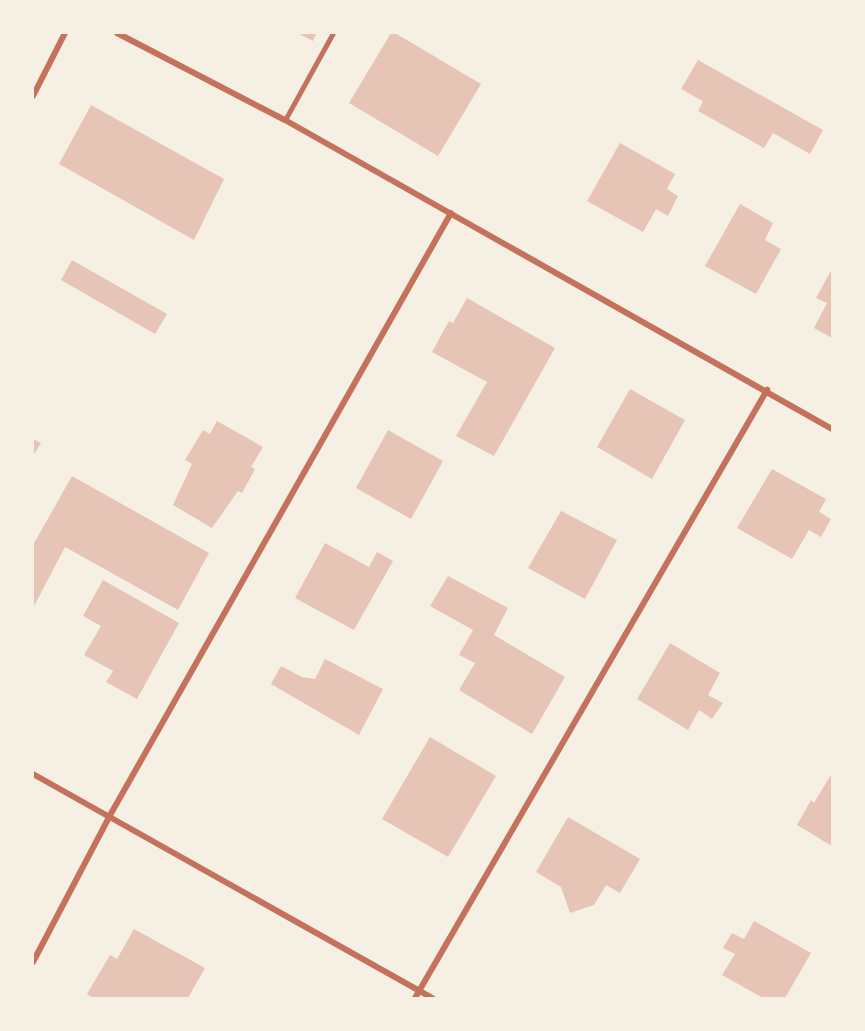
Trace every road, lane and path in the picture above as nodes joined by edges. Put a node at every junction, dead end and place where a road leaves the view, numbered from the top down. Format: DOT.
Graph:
graph roads {
  1 [pos="65,33"];
  2 [pos="117,33"];
  3 [pos="333,33"];
  4 [pos="33,96"];
  5 [pos="285,120"];
  6 [pos="451,213"];
  7 [pos="767,390"];
  8 [pos="832,429"];
  9 [pos="33,774"];
  10 [pos="109,817"];
  11 [pos="33,962"];
  12 [pos="419,990"];
  13 [pos="415,998"];
  14 [pos="432,998"];
  1 -- 4 [label="street"];
  2 -- 5 [label="street"];
  3 -- 5 [label="lane"];
  5 -- 6 [label="street"];
  6 -- 7 [label="street"];
  6 -- 10 [label="street"];
  7 -- 8 [label="street"];
  7 -- 12 [label="street"];
  9 -- 10 [label="street"];
  10 -- 11 [label="street"];
  10 -- 12 [label="street"];
  12 -- 13 [label="street"];
  12 -- 14 [label="street"];
}
